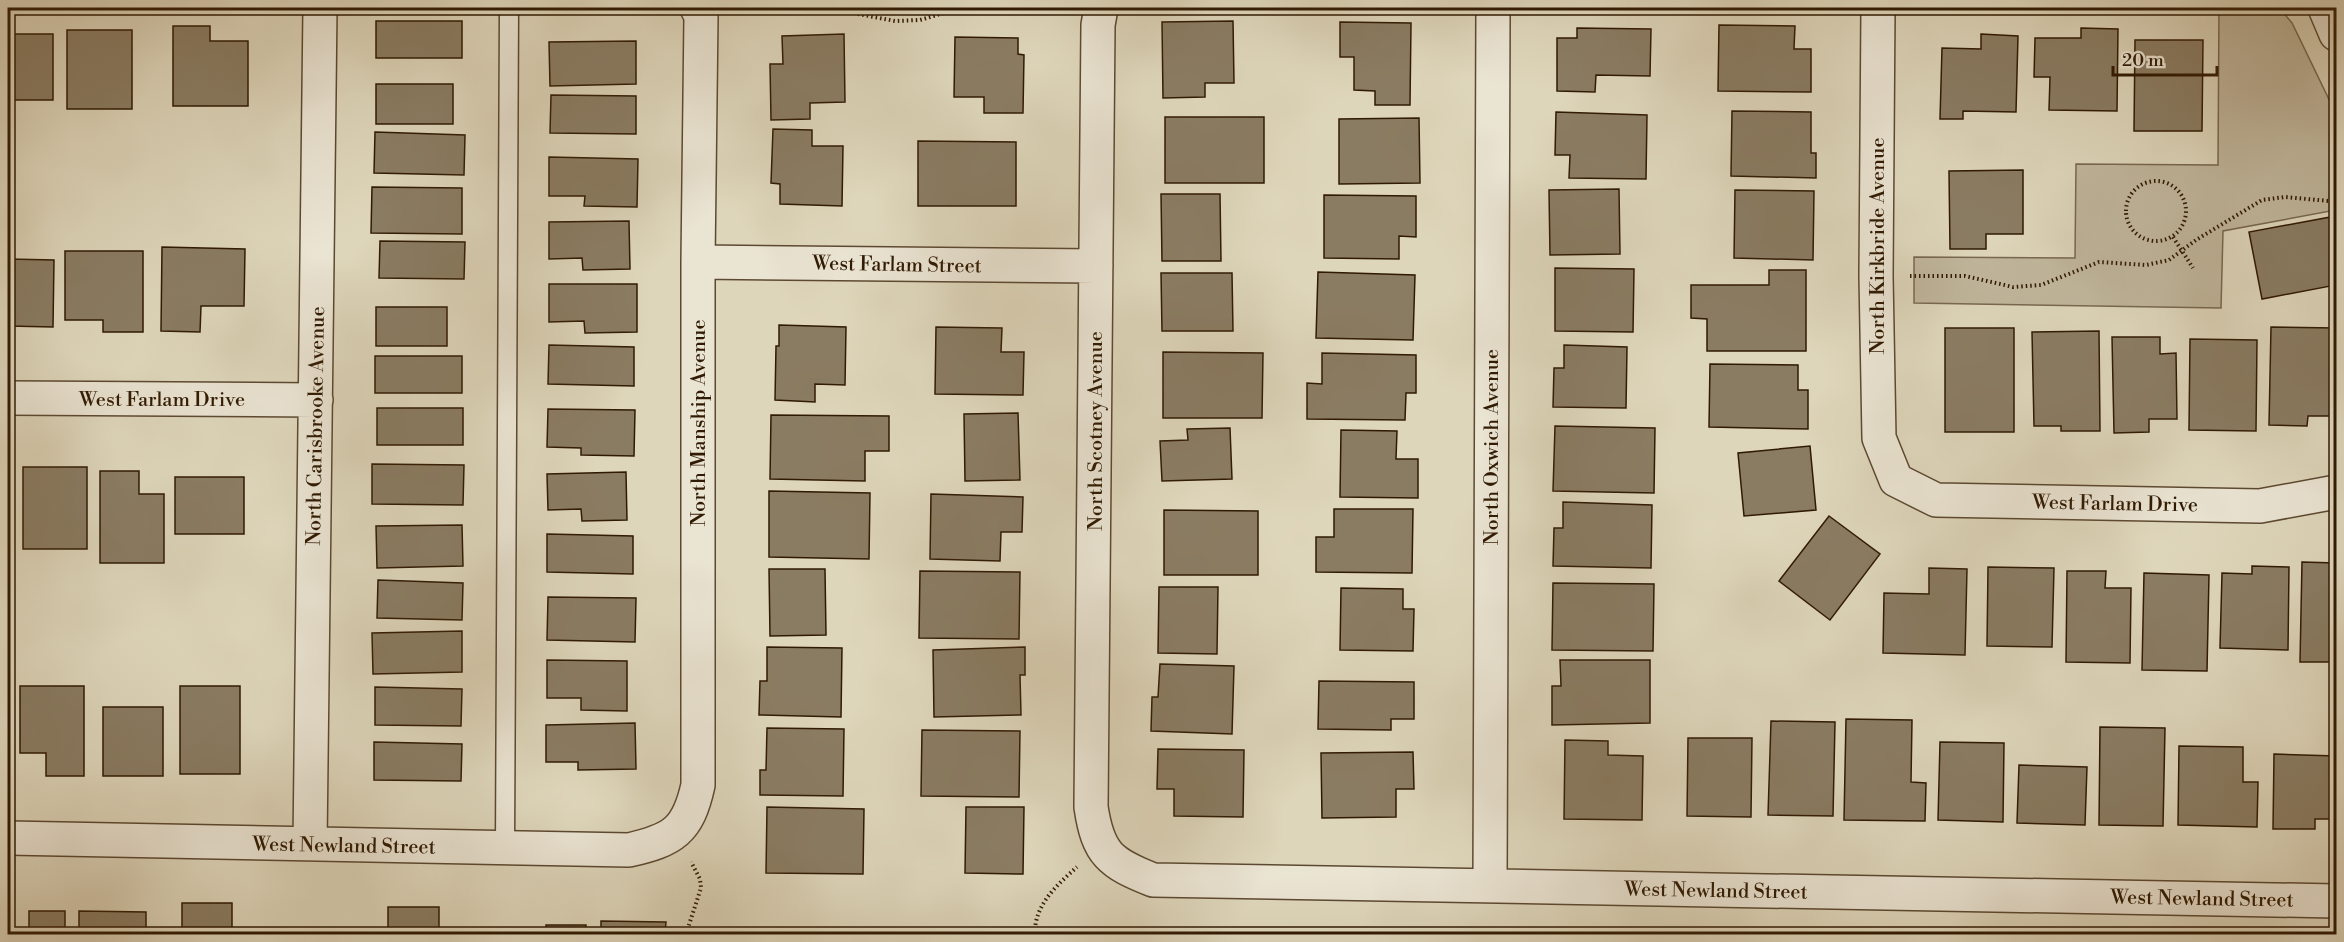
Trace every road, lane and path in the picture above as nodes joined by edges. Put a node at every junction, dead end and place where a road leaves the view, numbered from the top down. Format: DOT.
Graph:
graph roads {
  1 [pos="320,8"];
  2 [pos="509,8"];
  3 [pos="697,8"];
  4 [pos="827,8"];
  5 [pos="961,8"];
  6 [pos="1054,8"];
  7 [pos="1101,8"];
  8 [pos="1493,8"];
  9 [pos="1878,8"];
  10 [pos="2325,8"];
  11 [pos="1066,11"];
  12 [pos="2337,34"];
  13 [pos="2337,198"];
  14 [pos="2173,237"];
  15 [pos="2182,250"];
  16 [pos="698,262"];
  17 [pos="1096,266"];
  18 [pos="2193,268"];
  19 [pos="1876,276"];
  20 [pos="8,398"];
  21 [pos="316,400"];
  22 [pos="1896,480"];
  23 [pos="2337,492"];
  24 [pos="8,838"];
  25 [pos="310,844"];
  26 [pos="683,846"];
  27 [pos="505,848"];
  28 [pos="1091,859"];
  29 [pos="1490,886"];
  30 [pos="2337,901"];
  31 [pos="686,934"];
  32 [pos="1035,934"];
  1 -- 21 [label="street, North Carisbrooke Avenue"];
  2 -- 27 [label="lane"];
  3 -- 16 [label="street, North Manship Avenue"];
  4 -- 5 [label="path"];
  6 -- 11 [label="path"];
  7 -- 17 [label="street, North Scotney Avenue"];
  8 -- 29 [label="street, North Oxwich Avenue"];
  9 -- 19 [label="street, North Kirkbride Avenue"];
  10 -- 12 [label="street"];
  13 -- 15 [label="path"];
  14 -- 14 [label="path"];
  14 -- 15 [label="path"];
  15 -- 18 [label="path"];
  15 -- 19 [label="path"];
  16 -- 17 [label="street, West Farlam Street"];
  16 -- 26 [label="street, North Manship Avenue"];
  17 -- 28 [label="street, North Scotney Avenue"];
  19 -- 22 [label="street, North Kirkbride Avenue"];
  20 -- 21 [label="street, West Farlam Drive"];
  21 -- 25 [label="street, North Carisbrooke Avenue"];
  22 -- 23 [label="street, West Farlam Drive"];
  24 -- 25 [label="street, West Newland Street"];
  25 -- 27 [label="street, West Newland Street"];
  26 -- 27 [label="street, West Newland Street"];
  26 -- 31 [label="path"];
  28 -- 29 [label="street, West Newland Street"];
  28 -- 32 [label="path"];
  29 -- 30 [label="street, West Newland Street"];
}
